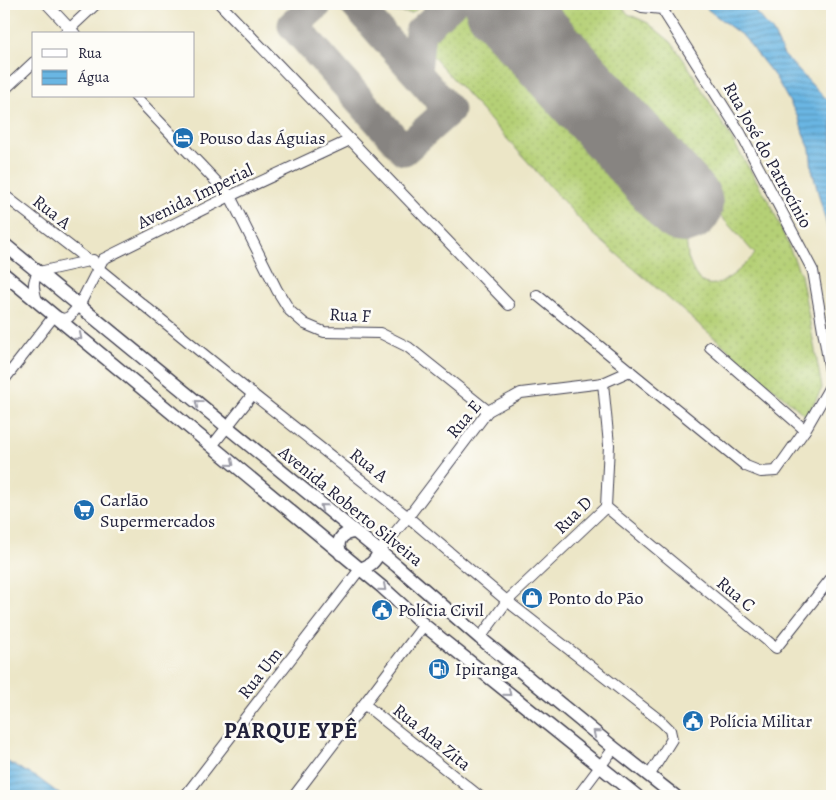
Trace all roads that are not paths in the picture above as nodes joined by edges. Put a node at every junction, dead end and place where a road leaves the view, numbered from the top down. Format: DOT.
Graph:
graph roads {
  1 [pos="47,4"];
  2 [pos="96,4"];
  3 [pos="221,4"];
  4 [pos="636,4"];
  5 [pos="672,4"];
  6 [pos="662,8"];
  7 [pos="70,32"];
  8 [pos="32,64"];
  9 [pos="4,90"];
  10 [pos="137,98"];
  11 [pos="350,140"];
  12 [pos="4,195"];
  13 [pos="230,196"];
  14 [pos="4,244"];
  15 [pos="89,261"];
  16 [pos="101,263"];
  17 [pos="39,272"];
  18 [pos="4,274"];
  19 [pos="537,295"];
  20 [pos="37,301"];
  21 [pos="509,305"];
  22 [pos="79,306"];
  23 [pos="54,316"];
  24 [pos="710,347"];
  25 [pos="630,372"];
  26 [pos="4,380"];
  27 [pos="603,383"];
  28 [pos="832,383"];
  29 [pos="253,394"];
  30 [pos="488,410"];
  31 [pos="226,427"];
  32 [pos="805,430"];
  33 [pos="212,446"];
  34 [pos="606,507"];
  35 [pos="408,517"];
  36 [pos="354,532"];
  37 [pos="379,552"];
  38 [pos="341,554"];
  39 [pos="360,569"];
  40 [pos="832,577"];
  41 [pos="507,601"];
  42 [pos="424,625"];
  43 [pos="480,638"];
  44 [pos="364,704"];
  45 [pos="614,748"];
  46 [pos="600,767"];
  47 [pos="649,776"];
  48 [pos="186,796"];
  49 [pos="294,796"];
  50 [pos="478,796"];
  51 [pos="578,796"];
  52 [pos="637,796"];
  53 [pos="675,796"];
  1 -- 7 [label="street"];
  2 -- 7 [label="street"];
  3 -- 11 [label="street"];
  4 -- 6 [label="street"];
  5 -- 6 [label="street"];
  6 -- 28 [label="street, Rua José do Patrocínio"];
  8 -- 9 [label="street"];
  10 -- 13 [label="street, Rua F"];
  11 -- 13 [label="street, Avenida Imperial"];
  11 -- 21 [label="street"];
  12 -- 15 [label="street, Rua A"];
  13 -- 16 [label="street, Avenida Imperial"];
  13 -- 30 [label="street, Rua F"];
  14 -- 17 [label="street, Avenida Roberto Silveira"];
  15 -- 16 [label="street, Avenida Imperial"];
  15 -- 17 [label="street, Avenida Imperial"];
  16 -- 22 [label="street"];
  16 -- 29 [label="street, Rua A"];
  17 -- 20 [label="street"];
  17 -- 22 [label="street, Avenida Roberto Silveira"];
  18 -- 20 [label="street"];
  19 -- 25 [label="street, Rua José do Patrocínio"];
  20 -- 23 [label="street"];
  22 -- 23 [label="street"];
  31 -- 22 [label="street, Avenida Roberto Silveira, one-way"];
  23 -- 26 [label="street"];
  23 -- 33 [label="street, one-way"];
  24 -- 32 [label="street"];
  25 -- 27 [label="street, Rua E"];
  25 -- 32 [label="street, Rua José do Patrocínio"];
  27 -- 30 [label="street, Rua E"];
  27 -- 34 [label="street, Rua D"];
  28 -- 32 [label="street, Rua José do Patrocínio"];
  29 -- 31 [label="street"];
  29 -- 35 [label="street, Rua A"];
  30 -- 35 [label="street, Rua E"];
  31 -- 33 [label="street"];
  36 -- 31 [label="street, Avenida Roberto Silveira, one-way"];
  33 -- 38 [label="street, one-way"];
  34 -- 40 [label="street, Rua C"];
  34 -- 41 [label="street, Rua D"];
  35 -- 37 [label="street, Rua E"];
  35 -- 41 [label="street, Rua A"];
  36 -- 37 [label="street, Avenida Roberto Silveira"];
  36 -- 38 [label="street"];
  37 -- 39 [label="street"];
  37 -- 43 [label="street, Avenida Roberto Silveira"];
  38 -- 39 [label="street"];
  39 -- 42 [label="street, one-way"];
  39 -- 48 [label="street, Rua Um"];
  41 -- 43 [label="street, Rua D"];
  41 -- 47 [label="street, Rua A"];
  42 -- 44 [label="street"];
  42 -- 46 [label="street, one-way"];
  45 -- 43 [label="street, Avenida Roberto Silveira, one-way"];
  44 -- 49 [label="street"];
  44 -- 50 [label="street, Rua Ana Zita"];
  45 -- 46 [label="street"];
  45 -- 47 [label="street, Avenida Roberto Silveira"];
  46 -- 51 [label="street"];
  46 -- 52 [label="street"];
  47 -- 53 [label="street, Avenida Roberto Silveira"];
}
